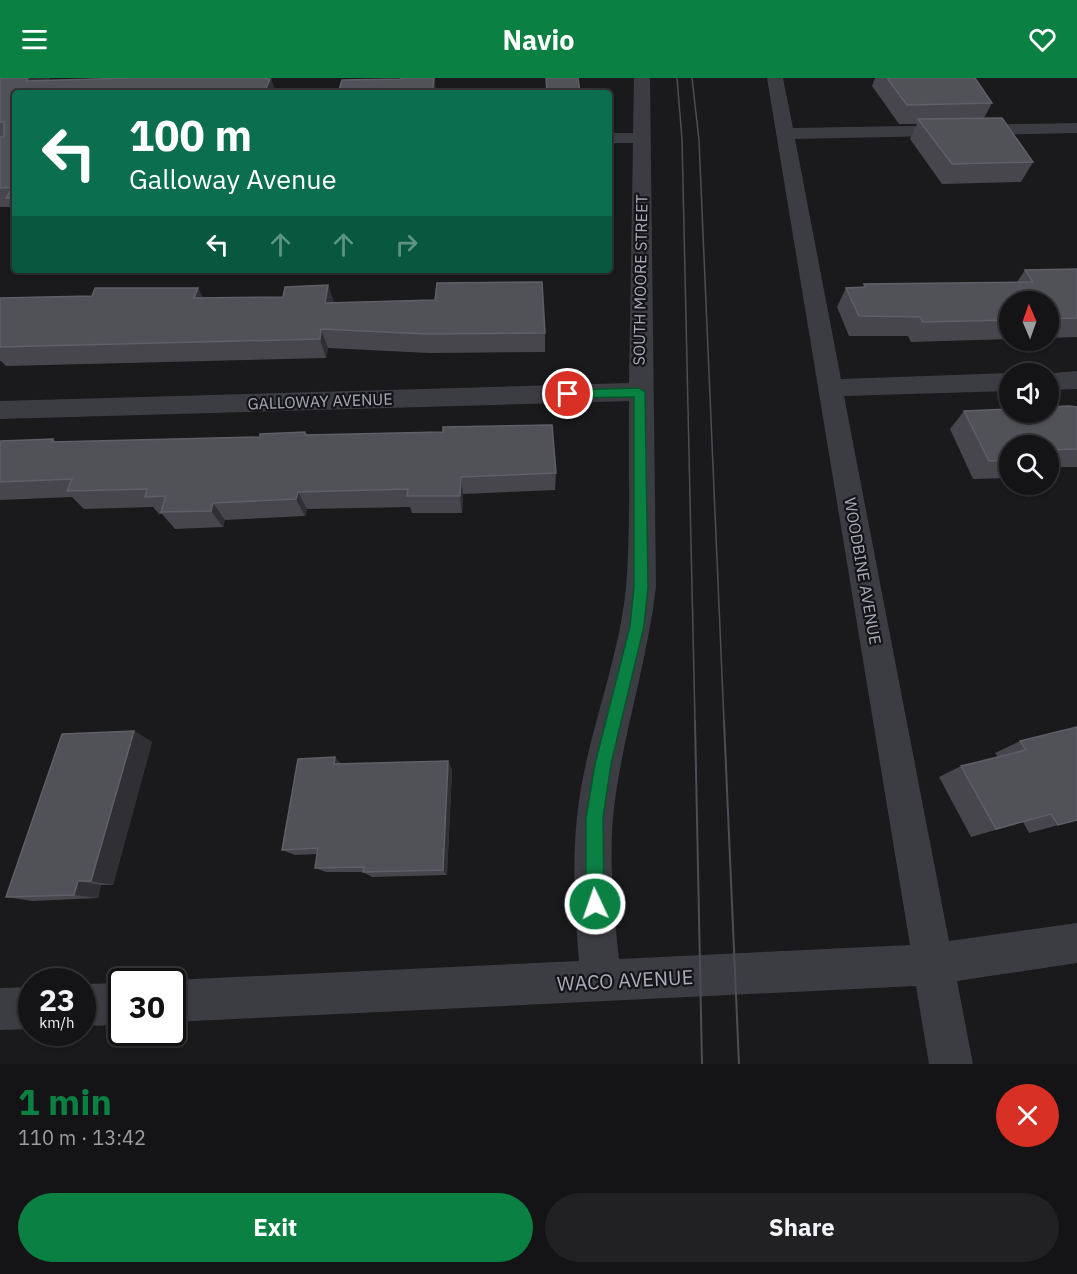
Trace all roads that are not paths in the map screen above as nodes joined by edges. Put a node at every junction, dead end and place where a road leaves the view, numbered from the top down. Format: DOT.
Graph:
graph roads {
  1 [pos="642,78"];
  2 [pos="774,78"];
  3 [pos="1077,128"];
  4 [pos="785,134"];
  5 [pos="612,138"];
  6 [pos="642,138"];
  7 [pos="1077,380"];
  8 [pos="1059,381"];
  9 [pos="999,382"];
  10 [pos="830,388"];
  11 [pos="639,392"];
  12 [pos="0,410"];
  13 [pos="1077,943"];
  14 [pos="933,964"];
  15 [pos="602,981"];
  16 [pos="186,1000"];
  17 [pos="18,1008"];
  18 [pos="0,1009"];
  19 [pos="951,1064"];
  1 -- 6 [label="street, SOUTH MOORE STREET"];
  2 -- 4 [label="street, WOODBINE AVENUE"];
  3 -- 4 [label="street"];
  4 -- 10 [label="street, WOODBINE AVENUE"];
  5 -- 6 [label="street"];
  6 -- 11 [label="street, SOUTH MOORE STREET"];
  7 -- 8 [label="street"];
  9 -- 10 [label="street"];
  10 -- 14 [label="street, WOODBINE AVENUE"];
  11 -- 12 [label="street, GALLOWAY AVENUE"];
  11 -- 15 [label="street, SOUTH MOORE STREET"];
  13 -- 14 [label="street, WACO AVENUE"];
  14 -- 15 [label="street, WACO AVENUE"];
  14 -- 19 [label="street, WOODBINE AVENUE"];
  15 -- 16 [label="street, WACO AVENUE"];
  17 -- 18 [label="street"];
}
